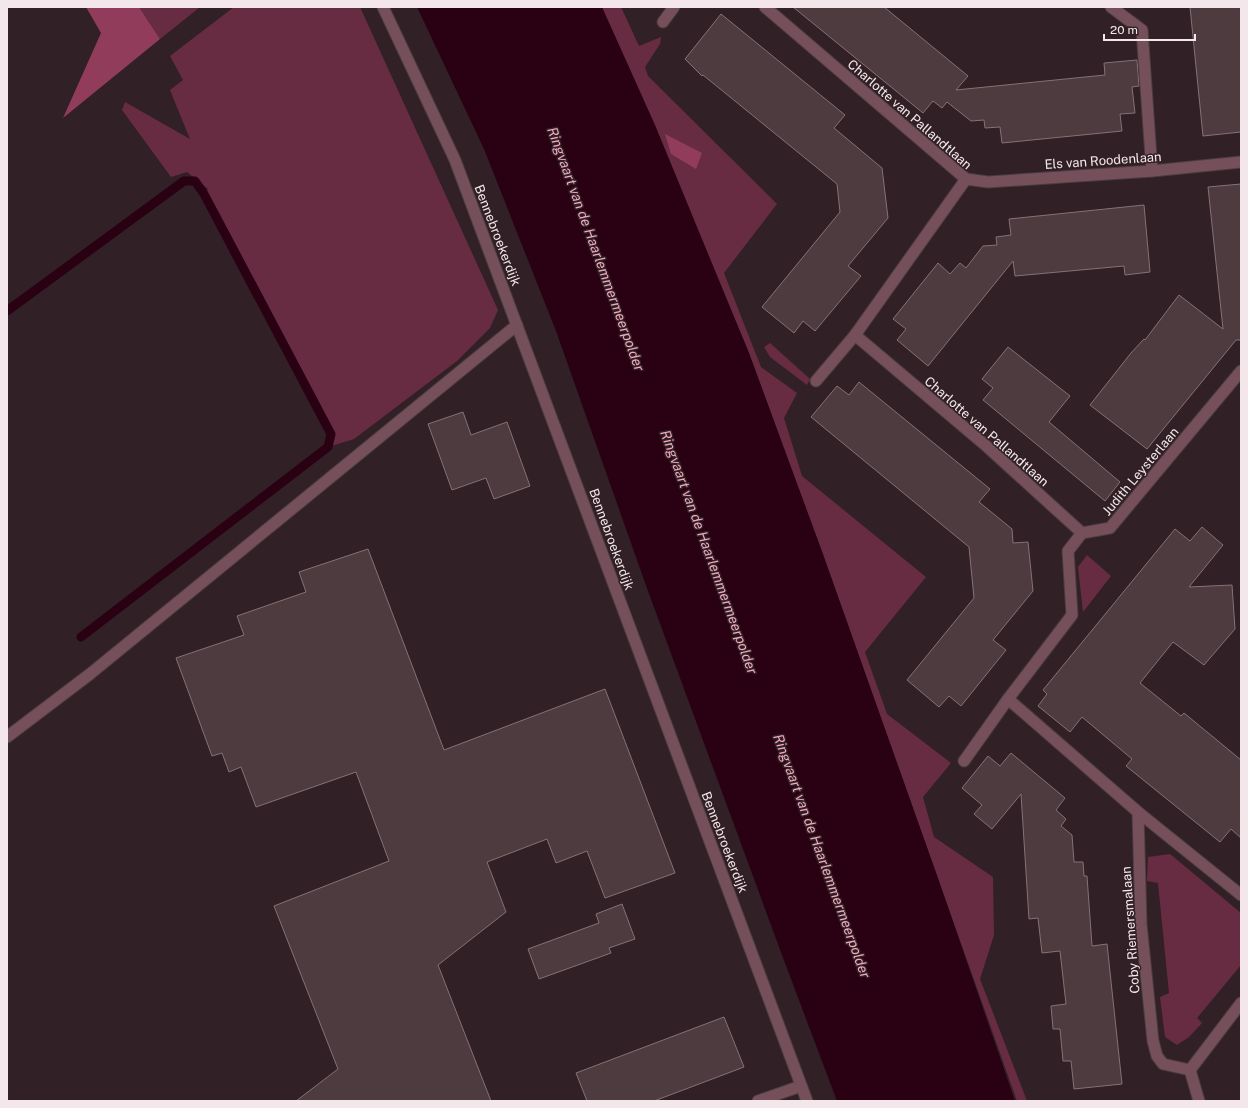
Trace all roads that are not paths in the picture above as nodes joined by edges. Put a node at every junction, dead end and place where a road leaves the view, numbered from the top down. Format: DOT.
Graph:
graph roads {
  1 [pos="383,7"];
  2 [pos="674,7"];
  3 [pos="765,7"];
  4 [pos="1111,7"];
  5 [pos="663,22"];
  6 [pos="1241,162"];
  7 [pos="1152,171"];
  8 [pos="966,179"];
  9 [pos="517,325"];
  10 [pos="855,335"];
  11 [pos="1241,371"];
  12 [pos="816,382"];
  13 [pos="1082,533"];
  14 [pos="1008,699"];
  15 [pos="7,737"];
  16 [pos="964,762"];
  17 [pos="1138,812"];
  18 [pos="1241,895"];
  19 [pos="1241,1004"];
  20 [pos="1190,1070"];
  21 [pos="801,1086"];
  22 [pos="758,1101"];
  23 [pos="807,1101"];
  24 [pos="1199,1101"];
  1 -- 9 [label="street, Bennebroekerdijk"];
  2 -- 5 [label="street"];
  3 -- 8 [label="street, Charlotte van Pallandtlaan"];
  4 -- 7 [label="street"];
  6 -- 7 [label="street, Els van Roodenlaan"];
  7 -- 8 [label="street, Els van Roodenlaan"];
  8 -- 10 [label="street, Charlotte van Pallandtlaan"];
  9 -- 15 [label="street"];
  9 -- 21 [label="street, Bennebroekerdijk"];
  10 -- 12 [label="street, Charlotte van Pallandtlaan"];
  10 -- 13 [label="street, Charlotte van Pallandtlaan"];
  11 -- 13 [label="street, Judith Leysterlaan"];
  13 -- 14 [label="street"];
  14 -- 16 [label="street"];
  14 -- 17 [label="street"];
  17 -- 18 [label="street"];
  17 -- 20 [label="street, Coby Riemersmalaan"];
  19 -- 20 [label="street"];
  20 -- 24 [label="street"];
  21 -- 22 [label="street"];
  21 -- 23 [label="street, Bennebroekerdijk"];
}
